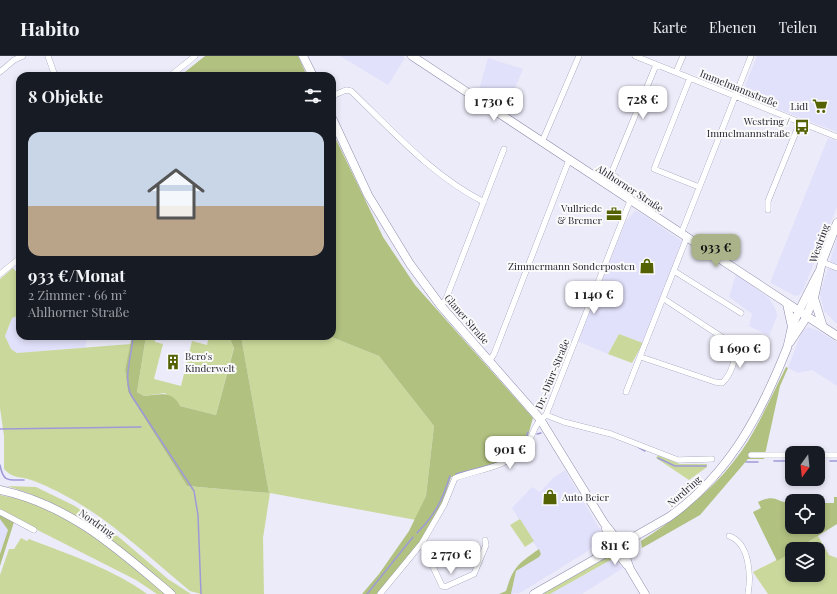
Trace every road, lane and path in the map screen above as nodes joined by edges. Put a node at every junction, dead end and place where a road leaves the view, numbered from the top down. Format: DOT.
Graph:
graph roads {
  1 [pos="23,56"];
  2 [pos="48,56"];
  3 [pos="195,56"];
  4 [pos="303,56"];
  5 [pos="412,56"];
  6 [pos="578,56"];
  7 [pos="635,56"];
  8 [pos="682,56"];
  9 [pos="751,56"];
  10 [pos="656,65"];
  11 [pos="0,72"];
  12 [pos="54,72"];
  13 [pos="175,72"];
  14 [pos="310,72"];
  15 [pos="676,72"];
  16 [pos="690,78"];
  17 [pos="336,94"];
  18 [pos="736,95"];
  19 [pos="800,122"];
  20 [pos="336,127"];
  21 [pos="837,137"];
  22 [pos="542,142"];
  23 [pos="504,149"];
  24 [pos="570,160"];
  25 [pos="616,177"];
  26 [pos="699,187"];
  27 [pos="630,200"];
  28 [pos="484,202"];
  29 [pos="768,210"];
  30 [pos="837,223"];
  31 [pos="684,236"];
  32 [pos="16,261"];
  33 [pos="821,266"];
  34 [pos="837,268"];
  35 [pos="674,271"];
  36 [pos="0,274"];
  37 [pos="814,298"];
  38 [pos="664,299"];
  39 [pos="787,304"];
  40 [pos="441,306"];
  41 [pos="741,313"];
  42 [pos="802,314"];
  43 [pos="792,327"];
  44 [pos="823,327"];
  45 [pos="837,336"];
  46 [pos="787,346"];
  47 [pos="641,357"];
  48 [pos="490,360"];
  49 [pos="626,392"];
  50 [pos="543,417"];
  51 [pos="751,455"];
  52 [pos="785,455"];
  53 [pos="825,455"];
  54 [pos="837,455"];
  55 [pos="712,459"];
  56 [pos="0,490"];
  57 [pos="0,512"];
  58 [pos="34,530"];
  59 [pos="730,536"];
  60 [pos="485,540"];
  61 [pos="422,543"];
  62 [pos="618,547"];
  63 [pos="171,594"];
  64 [pos="380,594"];
  65 [pos="534,594"];
  66 [pos="645,594"];
  67 [pos="748,594"];
  1 -- 11 [label="street"];
  2 -- 12 [label="street"];
  3 -- 13 [label="street"];
  4 -- 14 [label="street"];
  5 -- 22 [label="street, Ahlhorner Straße"];
  6 -- 22 [label="street"];
  7 -- 10 [label="street, Immelmannstraße"];
  8 -- 15 [label="street"];
  9 -- 18 [label="street"];
  10 -- 15 [label="street, Immelmannstraße"];
  10 -- 25 [label="street"];
  15 -- 16 [label="street, Immelmannstraße"];
  16 -- 18 [label="street, Immelmannstraße"];
  16 -- 26 [label="street"];
  17 -- 28 [label="street"];
  18 -- 19 [label="street, Immelmannstraße"];
  18 -- 26 [label="street"];
  19 -- 21 [label="street, Immelmannstraße"];
  19 -- 29 [label="street"];
  20 -- 40 [label="street, Glaner Straße"];
  22 -- 24 [label="street, Ahlhorner Straße"];
  23 -- 28 [label="street"];
  24 -- 27 [label="street, Ahlhorner Straße"];
  24 -- 48 [label="street"];
  26 -- 31 [label="street"];
  27 -- 31 [label="street, Ahlhorner Straße"];
  27 -- 50 [label="street, Dr.-Dürr-Straße"];
  28 -- 40 [label="street"];
  30 -- 33 [label="street, Westring"];
  31 -- 35 [label="street"];
  31 -- 39 [label="street, Ahlhorner Straße"];
  32 -- 36 [label="street"];
  33 -- 34 [label="street"];
  33 -- 37 [label="street, Westring"];
  33 -- 42 [label="street, Westring"];
  35 -- 38 [label="street"];
  35 -- 41 [label="street"];
  37 -- 42 [label="street, Westring"];
  37 -- 44 [label="street"];
  38 -- 47 [label="street"];
  38 -- 47 [label="street"];
  39 -- 42 [label="street, Ahlhorner Straße"];
  39 -- 43 [label="street"];
  40 -- 48 [label="street, Glaner Straße"];
  42 -- 43 [label="street, Nordring"];
  42 -- 44 [label="street, Ahlhorner Straße"];
  42 -- 46 [label="street, Nordring"];
  43 -- 46 [label="street, Nordring"];
  44 -- 45 [label="street, Ahlhorner Straße"];
  46 -- 62 [label="street, Nordring"];
  47 -- 49 [label="street"];
  48 -- 50 [label="street, Glaner Straße"];
  50 -- 55 [label="street"];
  50 -- 61 [label="street, Dr.-Dürr-Straße"];
  50 -- 62 [label="street, Glaner Straße"];
  51 -- 52 [label="street"];
  53 -- 54 [label="street"];
  56 -- 63 [label="street, Nordring"];
  57 -- 58 [label="street"];
  59 -- 67 [label="street"];
  60 -- 61 [label="street"];
  61 -- 64 [label="street, Dr.-Dürr-Straße"];
  62 -- 65 [label="street, Nordring"];
  62 -- 66 [label="street, Glaner Straße"];
}
